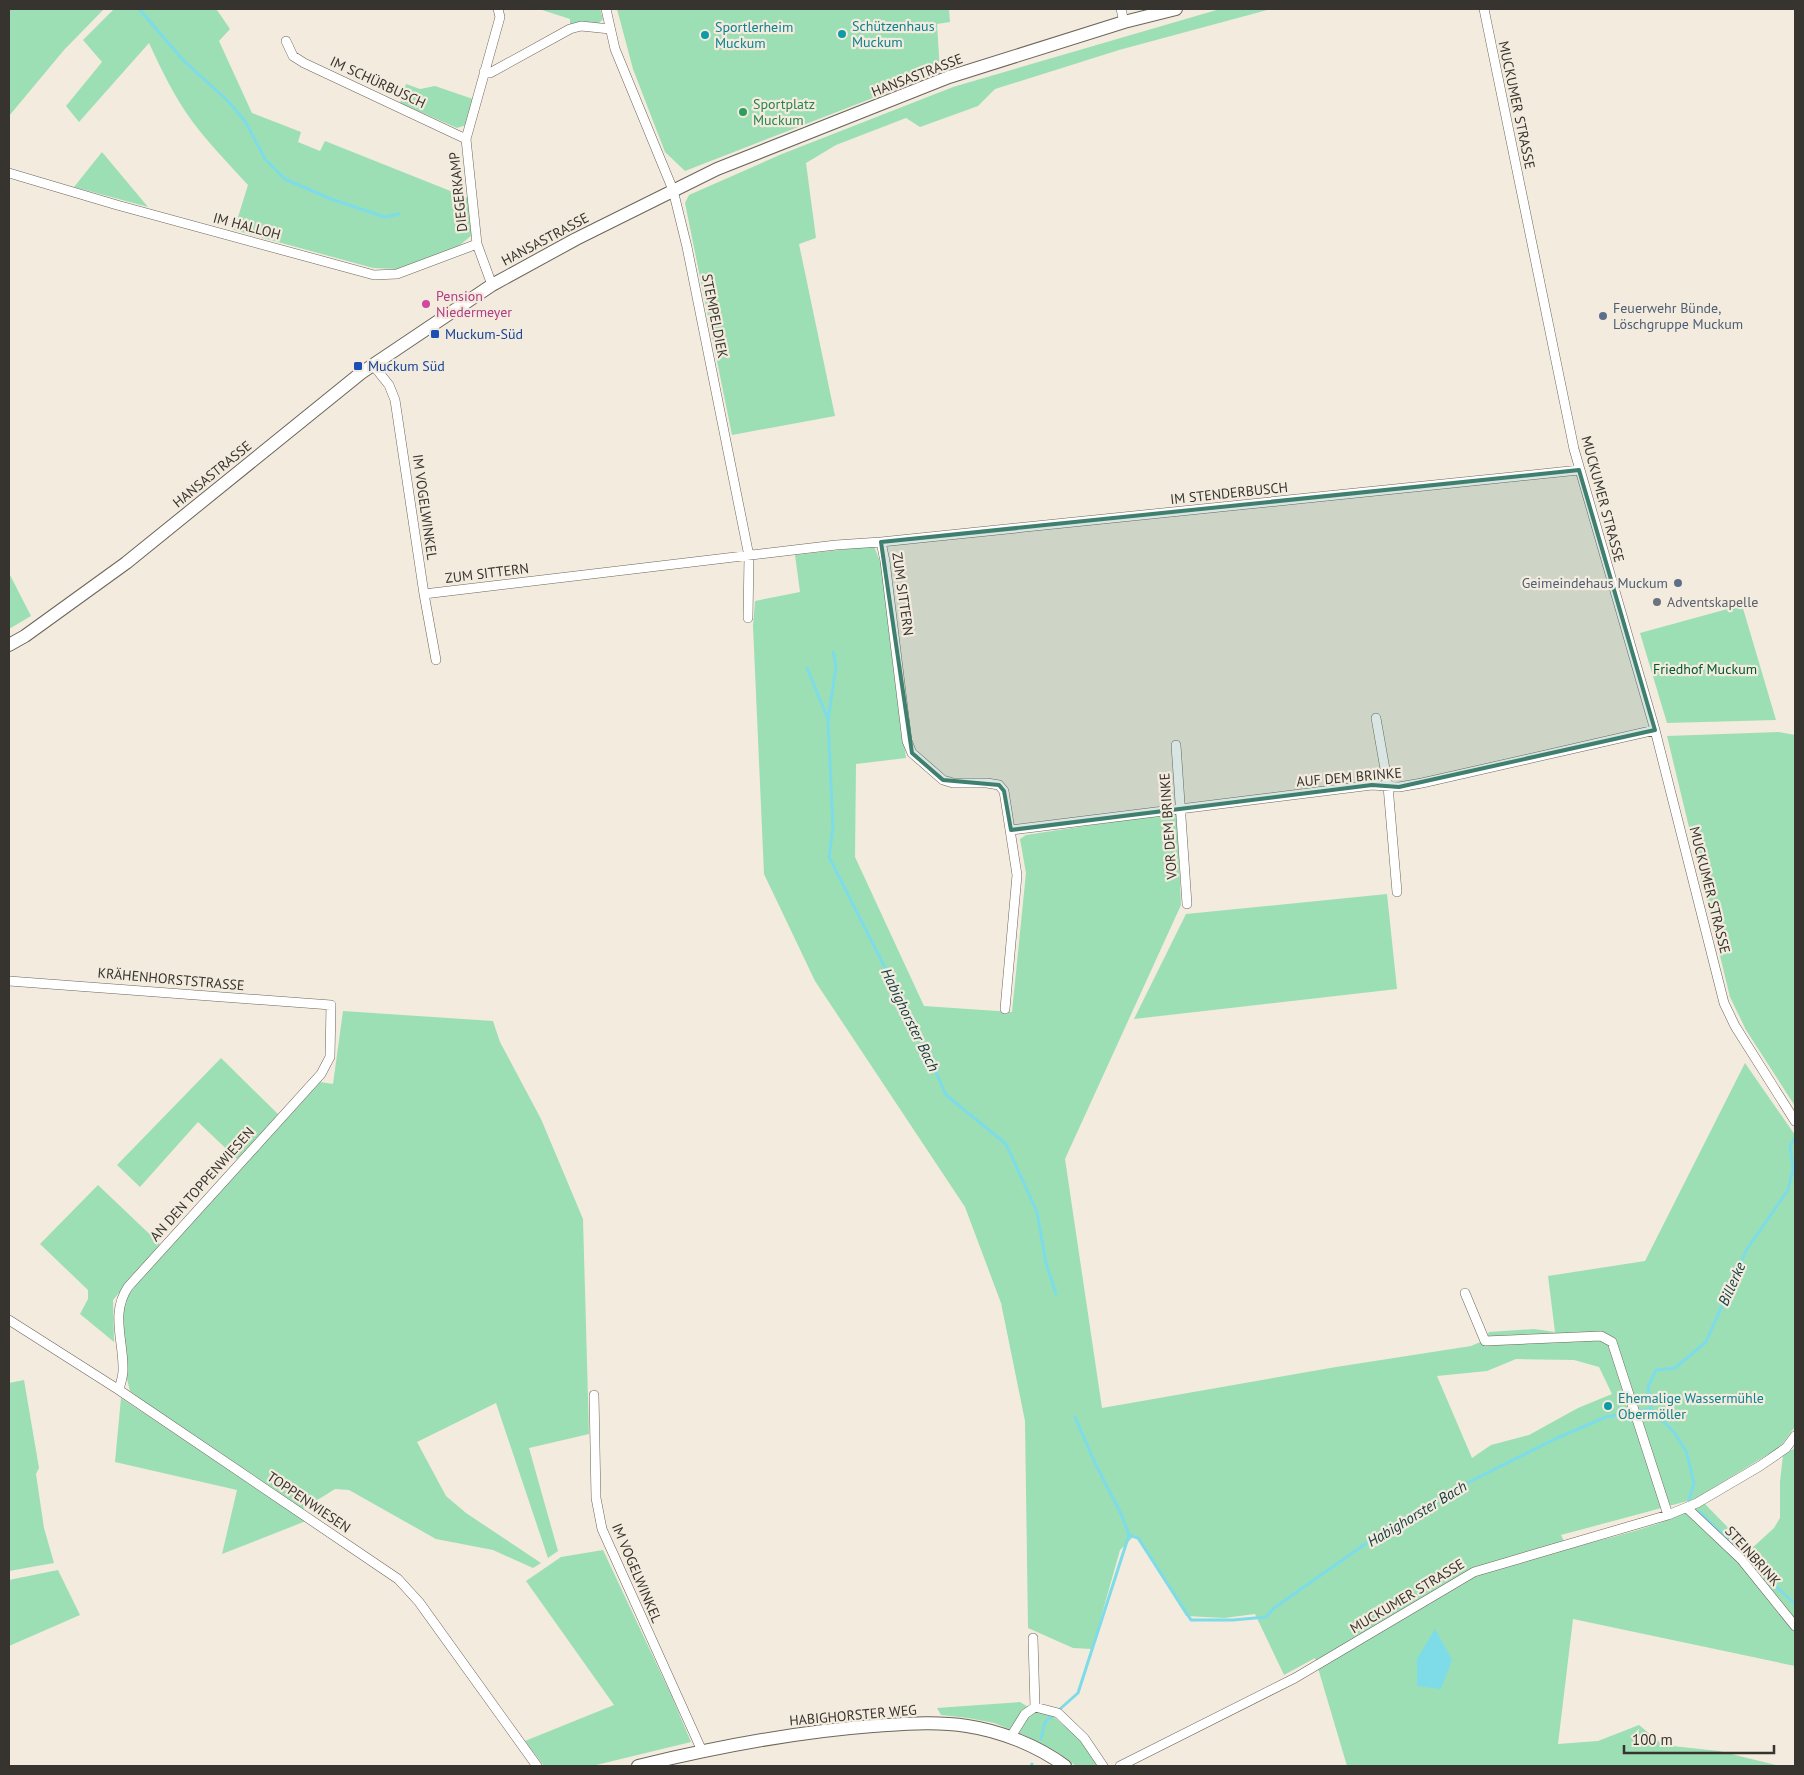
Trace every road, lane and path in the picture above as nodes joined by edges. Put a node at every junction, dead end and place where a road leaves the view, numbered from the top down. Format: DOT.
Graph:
graph roads {
  1 [pos="498,9"];
  2 [pos="606,9"];
  3 [pos="1121,9"];
  4 [pos="1176,9"];
  5 [pos="1484,9"];
  6 [pos="1124,22"];
  7 [pos="610,29"];
  8 [pos="286,41"];
  9 [pos="484,72"];
  10 [pos="466,139"];
  11 [pos="9,173"];
  12 [pos="673,190"];
  13 [pos="477,244"];
  14 [pos="492,285"];
  15 [pos="373,365"];
  16 [pos="1579,470"];
  17 [pos="881,542"];
  18 [pos="749,556"];
  19 [pos="424,594"];
  20 [pos="748,618"];
  21 [pos="9,645"];
  22 [pos="436,660"];
  23 [pos="1376,718"];
  24 [pos="1655,730"];
  25 [pos="1176,745"];
  26 [pos="1388,786"];
  27 [pos="1182,809"];
  28 [pos="1011,830"];
  29 [pos="1397,892"];
  30 [pos="1187,904"];
  31 [pos="9,981"];
  32 [pos="331,1005"];
  33 [pos="1004,1009"];
  34 [pos="1795,1121"];
  35 [pos="1464,1293"];
  36 [pos="9,1320"];
  37 [pos="119,1390"];
  38 [pos="594,1395"];
  39 [pos="1795,1436"];
  40 [pos="1687,1508"];
  41 [pos="1668,1515"];
  42 [pos="1795,1626"];
  43 [pos="1033,1638"];
  44 [pos="1034,1707"];
  45 [pos="1010,1738"];
  46 [pos="702,1751"];
  47 [pos="537,1766"];
  48 [pos="638,1766"];
  49 [pos="1064,1766"];
  50 [pos="1103,1766"];
  51 [pos="1120,1766"];
  1 -- 9 [label="street, DIEGERKAMP"];
  2 -- 7 [label="street, STEMPELDIEK"];
  3 -- 6 [label="street"];
  4 -- 6 [label="main road, HANSASTRASSE"];
  5 -- 16 [label="street, MUCKUMER STRASSE"];
  6 -- 12 [label="main road, HANSASTRASSE"];
  7 -- 9 [label="street"];
  7 -- 12 [label="street, STEMPELDIEK"];
  8 -- 10 [label="street, IM SCHÜRBUSCH"];
  9 -- 10 [label="street, DIEGERKAMP"];
  10 -- 13 [label="street, DIEGERKAMP"];
  11 -- 13 [label="street, IM HALLOH"];
  12 -- 14 [label="main road, HANSASTRASSE"];
  12 -- 18 [label="street, STEMPELDIEK"];
  13 -- 14 [label="street, DIEGERKAMP"];
  14 -- 15 [label="main road, HANSASTRASSE"];
  15 -- 19 [label="street, IM VOGELWINKEL"];
  15 -- 21 [label="main road, HANSASTRASSE"];
  16 -- 17 [label="street, IM STENDERBUSCH"];
  16 -- 24 [label="street, MUCKUMER STRASSE"];
  17 -- 18 [label="street, ZUM SITTERN"];
  17 -- 28 [label="street, ZUM SITTERN"];
  18 -- 19 [label="street, ZUM SITTERN"];
  18 -- 20 [label="street, STEMPELDIEK"];
  19 -- 22 [label="street, IM VOGELWINKEL"];
  23 -- 26 [label="street"];
  24 -- 26 [label="street, AUF DEM BRINKE"];
  24 -- 34 [label="street, MUCKUMER STRASSE"];
  25 -- 27 [label="street, VOR DEM BRINKE"];
  26 -- 27 [label="street, AUF DEM BRINKE"];
  26 -- 29 [label="street"];
  27 -- 28 [label="street, AUF DEM BRINKE"];
  27 -- 30 [label="street, VOR DEM BRINKE"];
  28 -- 33 [label="street, ZUM SITTERN"];
  31 -- 32 [label="street, KRÄHENHORSTSTRASSE"];
  32 -- 37 [label="street, AN DEN TOPPENWIESEN"];
  35 -- 41 [label="street"];
  36 -- 37 [label="street, TOPPENWIESEN"];
  37 -- 47 [label="street, TOPPENWIESEN"];
  38 -- 46 [label="street, IM VOGELWINKEL"];
  39 -- 40 [label="street, MUCKUMER STRASSE"];
  40 -- 41 [label="street, MUCKUMER STRASSE"];
  40 -- 42 [label="street, STEINBRINK"];
  41 -- 51 [label="street, MUCKUMER STRASSE"];
  43 -- 44 [label="street"];
  44 -- 45 [label="street"];
  44 -- 50 [label="street"];
  45 -- 46 [label="main road, HABIGHORSTER WEG"];
  45 -- 49 [label="main road, HABIGHORSTER WEG"];
  46 -- 48 [label="main road, HABIGHORSTER WEG"];
}
